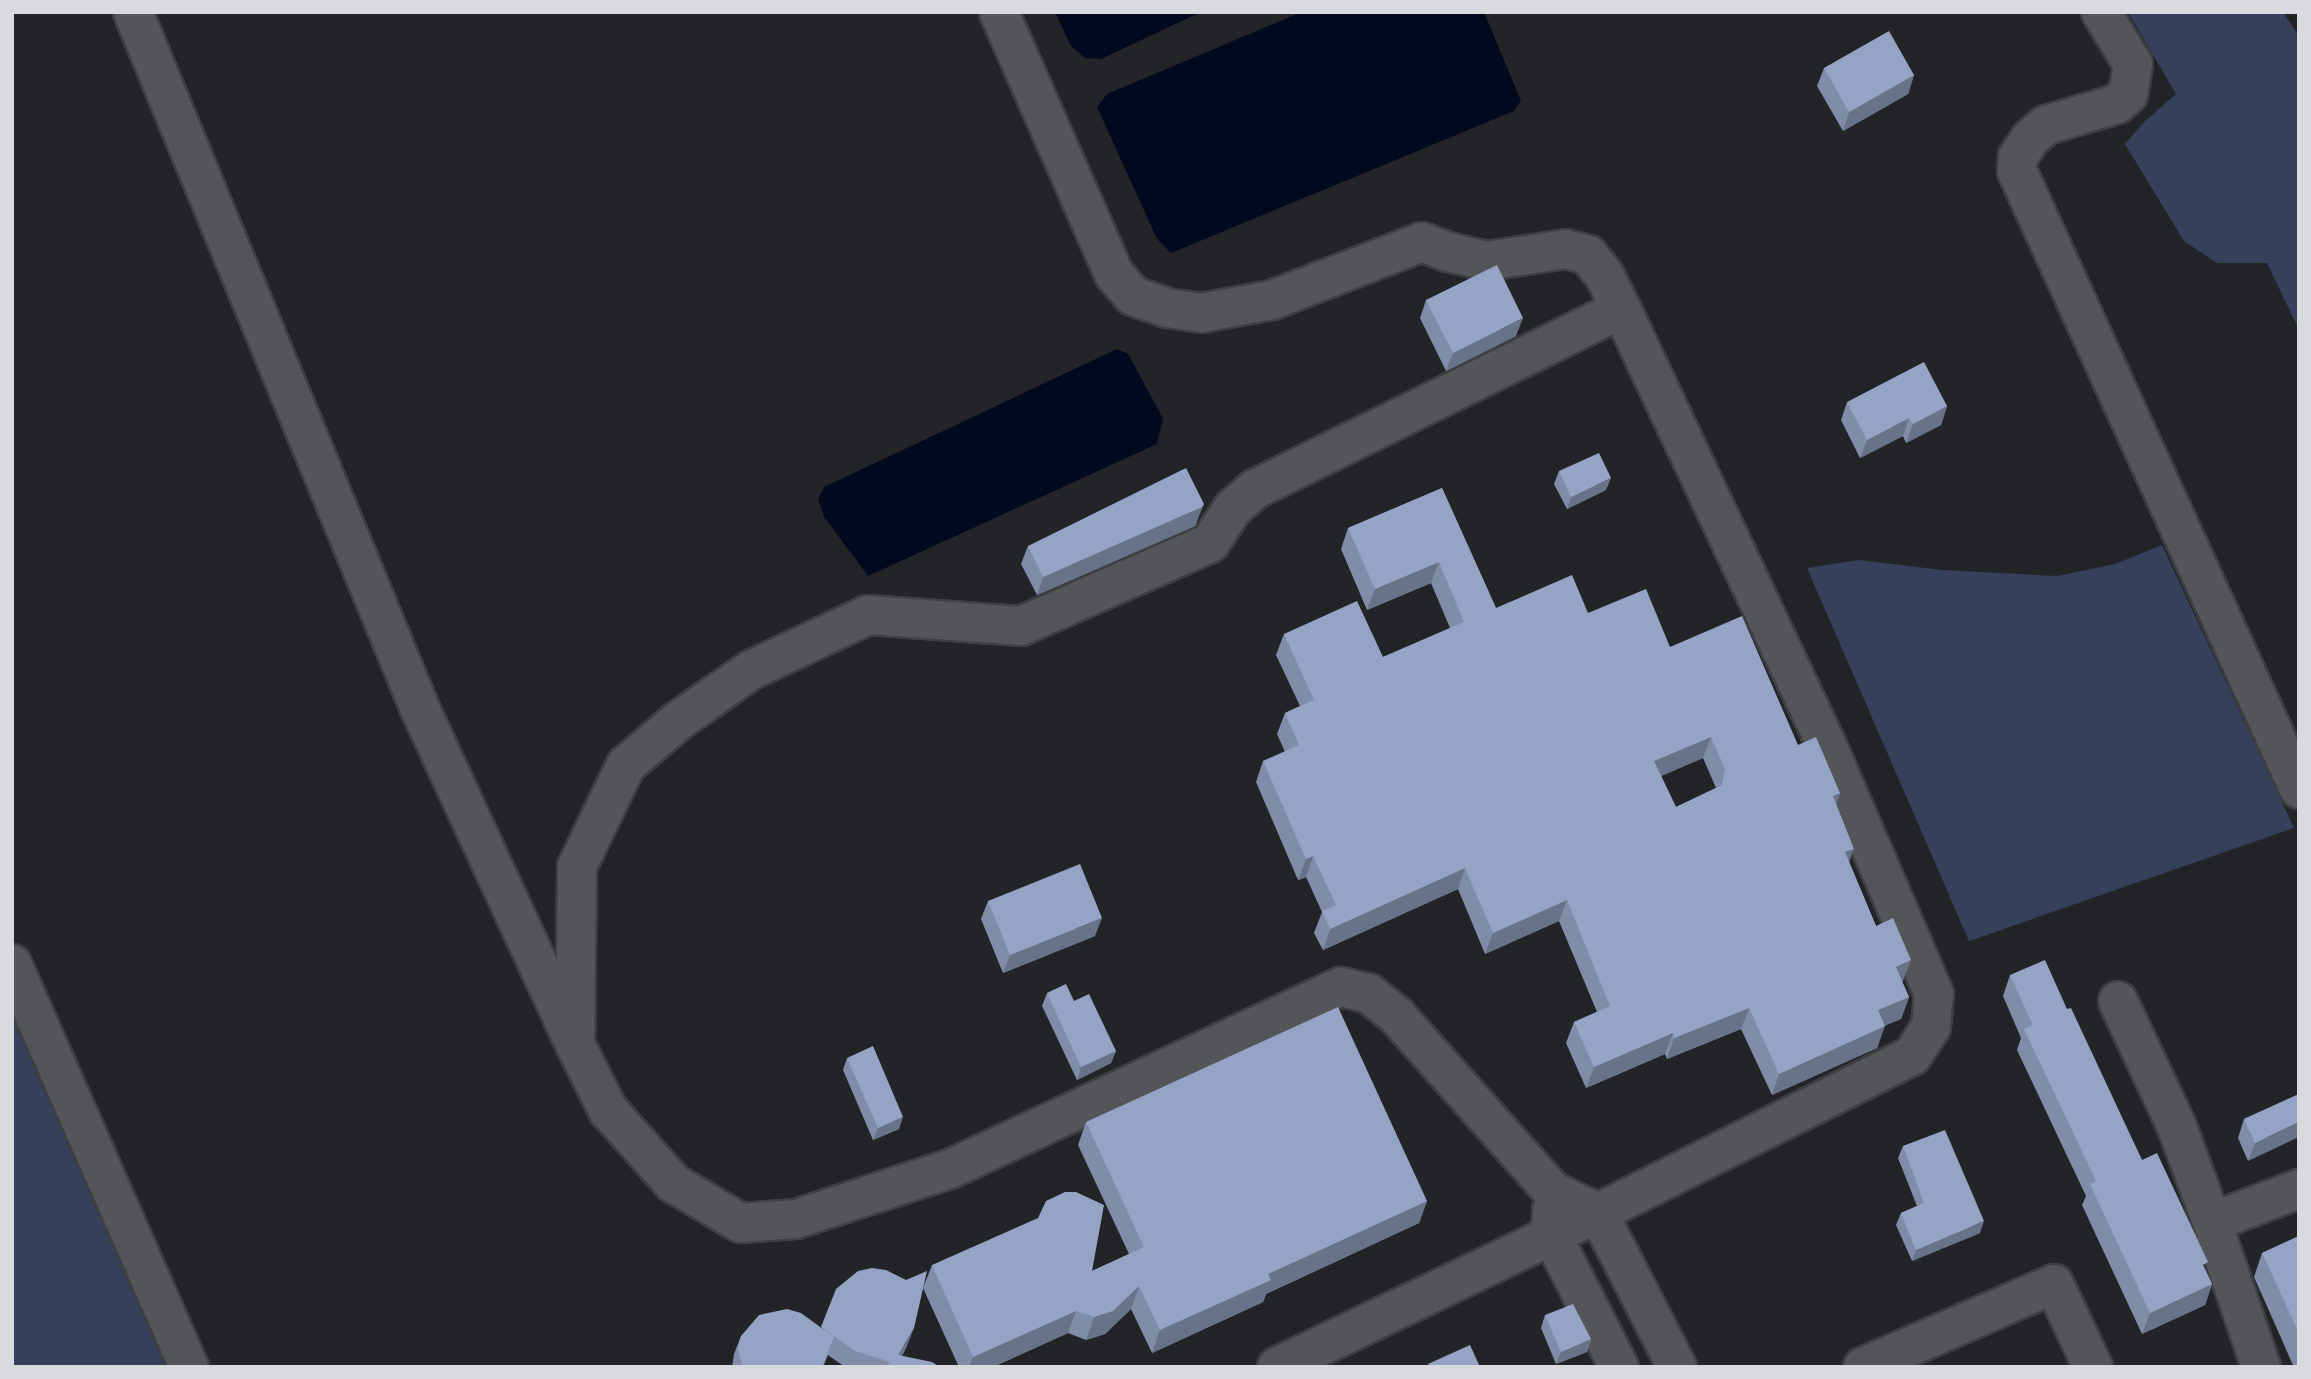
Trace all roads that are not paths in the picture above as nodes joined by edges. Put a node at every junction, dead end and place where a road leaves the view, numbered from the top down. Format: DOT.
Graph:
graph roads {
  1 [pos="133,12"];
  2 [pos="999,12"];
  3 [pos="2101,12"];
  4 [pos="1621,309"];
  5 [pos="2299,789"];
  6 [pos="12,964"];
  7 [pos="2118,1001"];
  8 [pos="575,1044"];
  9 [pos="2299,1189"];
  10 [pos="1552,1191"];
  11 [pos="1598,1213"];
  12 [pos="2212,1222"];
  13 [pos="1551,1234"];
  14 [pos="2280,1366"];
  15 [pos="189,1367"];
  16 [pos="1277,1367"];
  17 [pos="1619,1367"];
  18 [pos="1677,1367"];
  19 [pos="1863,1367"];
  20 [pos="2093,1367"];
  1 -- 8 [label="street"];
  2 -- 4 [label="street"];
  3 -- 5 [label="street"];
  4 -- 8 [label="street"];
  4 -- 11 [label="street"];
  6 -- 15 [label="street"];
  7 -- 12 [label="street"];
  8 -- 10 [label="street"];
  9 -- 12 [label="street"];
  10 -- 11 [label="street"];
  10 -- 13 [label="street"];
  11 -- 13 [label="street"];
  11 -- 18 [label="street"];
  12 -- 14 [label="street"];
  13 -- 16 [label="street"];
  13 -- 17 [label="street"];
  19 -- 20 [label="street"];
}
